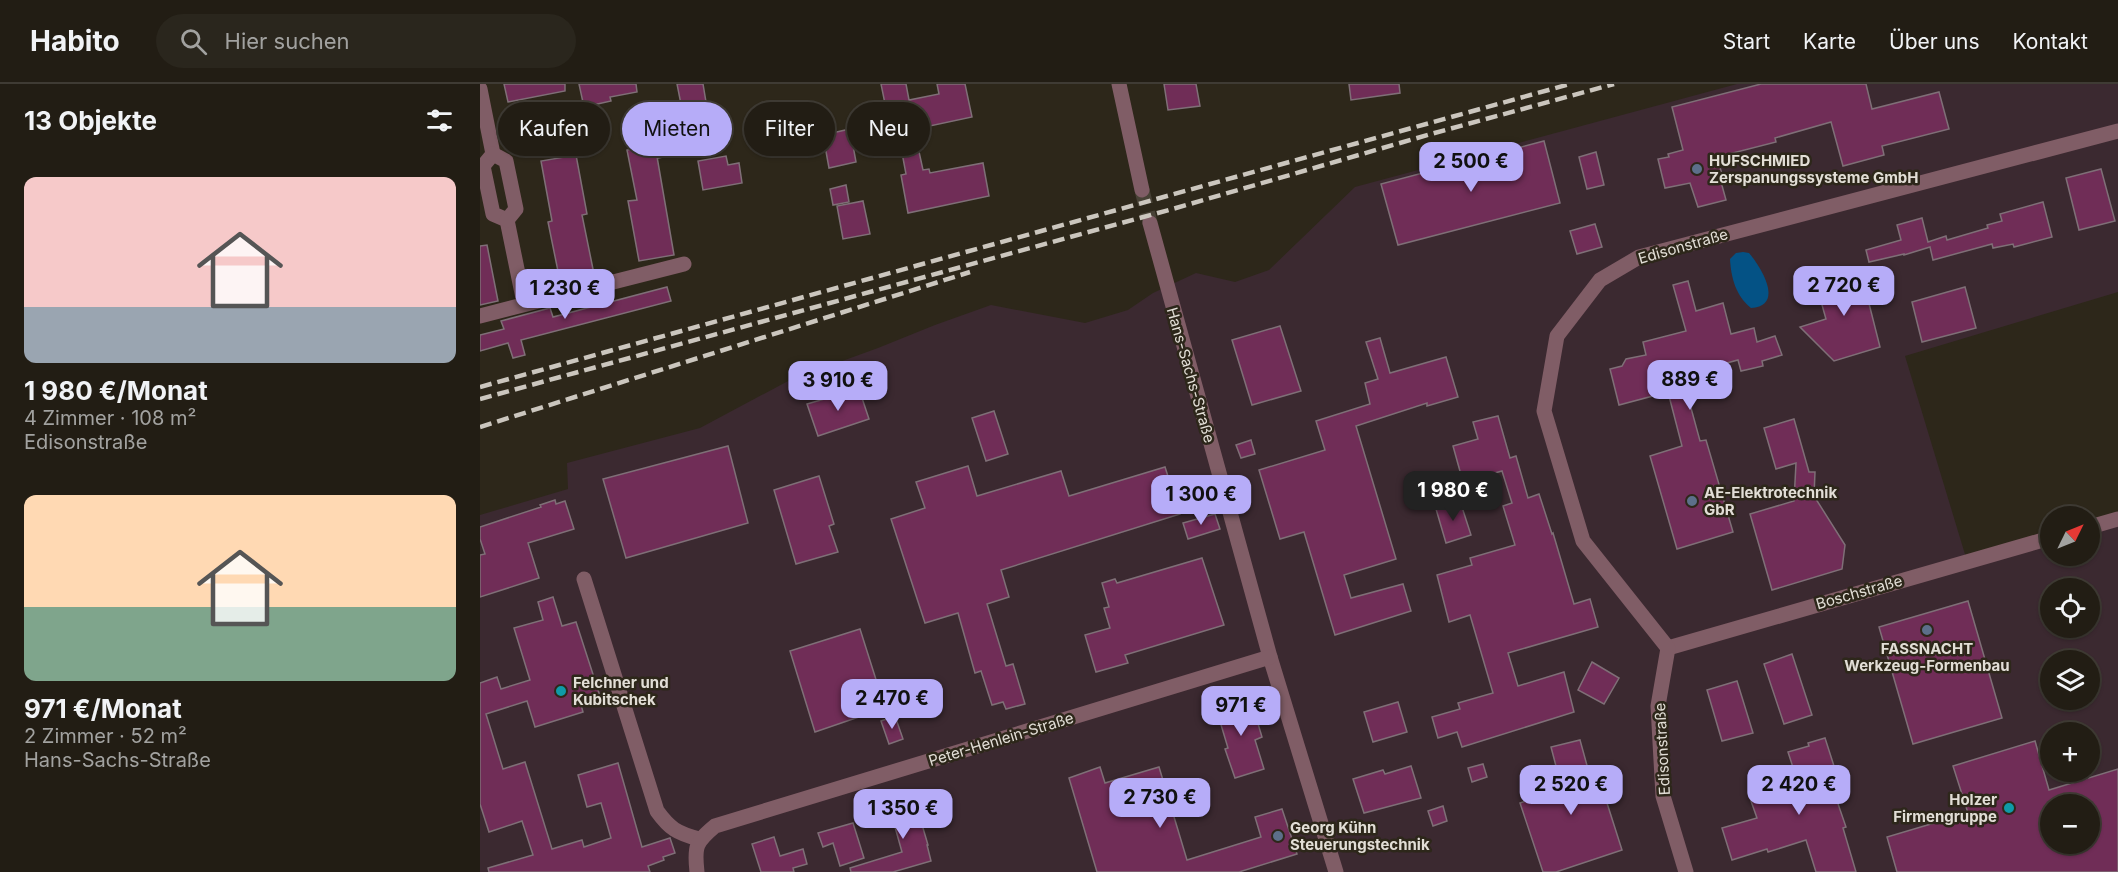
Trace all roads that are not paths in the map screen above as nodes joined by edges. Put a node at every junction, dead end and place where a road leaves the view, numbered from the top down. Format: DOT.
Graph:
graph roads {
  1 [pos="1119,84"];
  2 [pos="480,89"];
  3 [pos="2118,132"];
  4 [pos="493,154"];
  5 [pos="1142,190"];
  6 [pos="507,220"];
  7 [pos="1150,223"];
  8 [pos="684,264"];
  9 [pos="524,303"];
  10 [pos="480,316"];
  11 [pos="2118,519"];
  12 [pos="2100,524"];
  13 [pos="2040,541"];
  14 [pos="584,579"];
  15 [pos="1668,648"];
  16 [pos="1270,657"];
  17 [pos="699,839"];
  18 [pos="697,872"];
  19 [pos="1336,872"];
  20 [pos="1686,872"];
  1 -- 5 [label="street"];
  2 -- 4 [label="street"];
  3 -- 15 [label="street, Edisonstraße"];
  4 -- 6 [label="street"];
  4 -- 6 [label="street"];
  6 -- 9 [label="street"];
  7 -- 16 [label="street, Hans-Sachs-Straße"];
  8 -- 9 [label="street"];
  9 -- 10 [label="street"];
  11 -- 12 [label="street"];
  13 -- 15 [label="street, Boschstraße"];
  14 -- 17 [label="street"];
  15 -- 20 [label="street, Edisonstraße"];
  16 -- 17 [label="street, Peter-Henlein-Straße"];
  16 -- 19 [label="street, Hans-Sachs-Straße"];
  17 -- 18 [label="street"];
}
